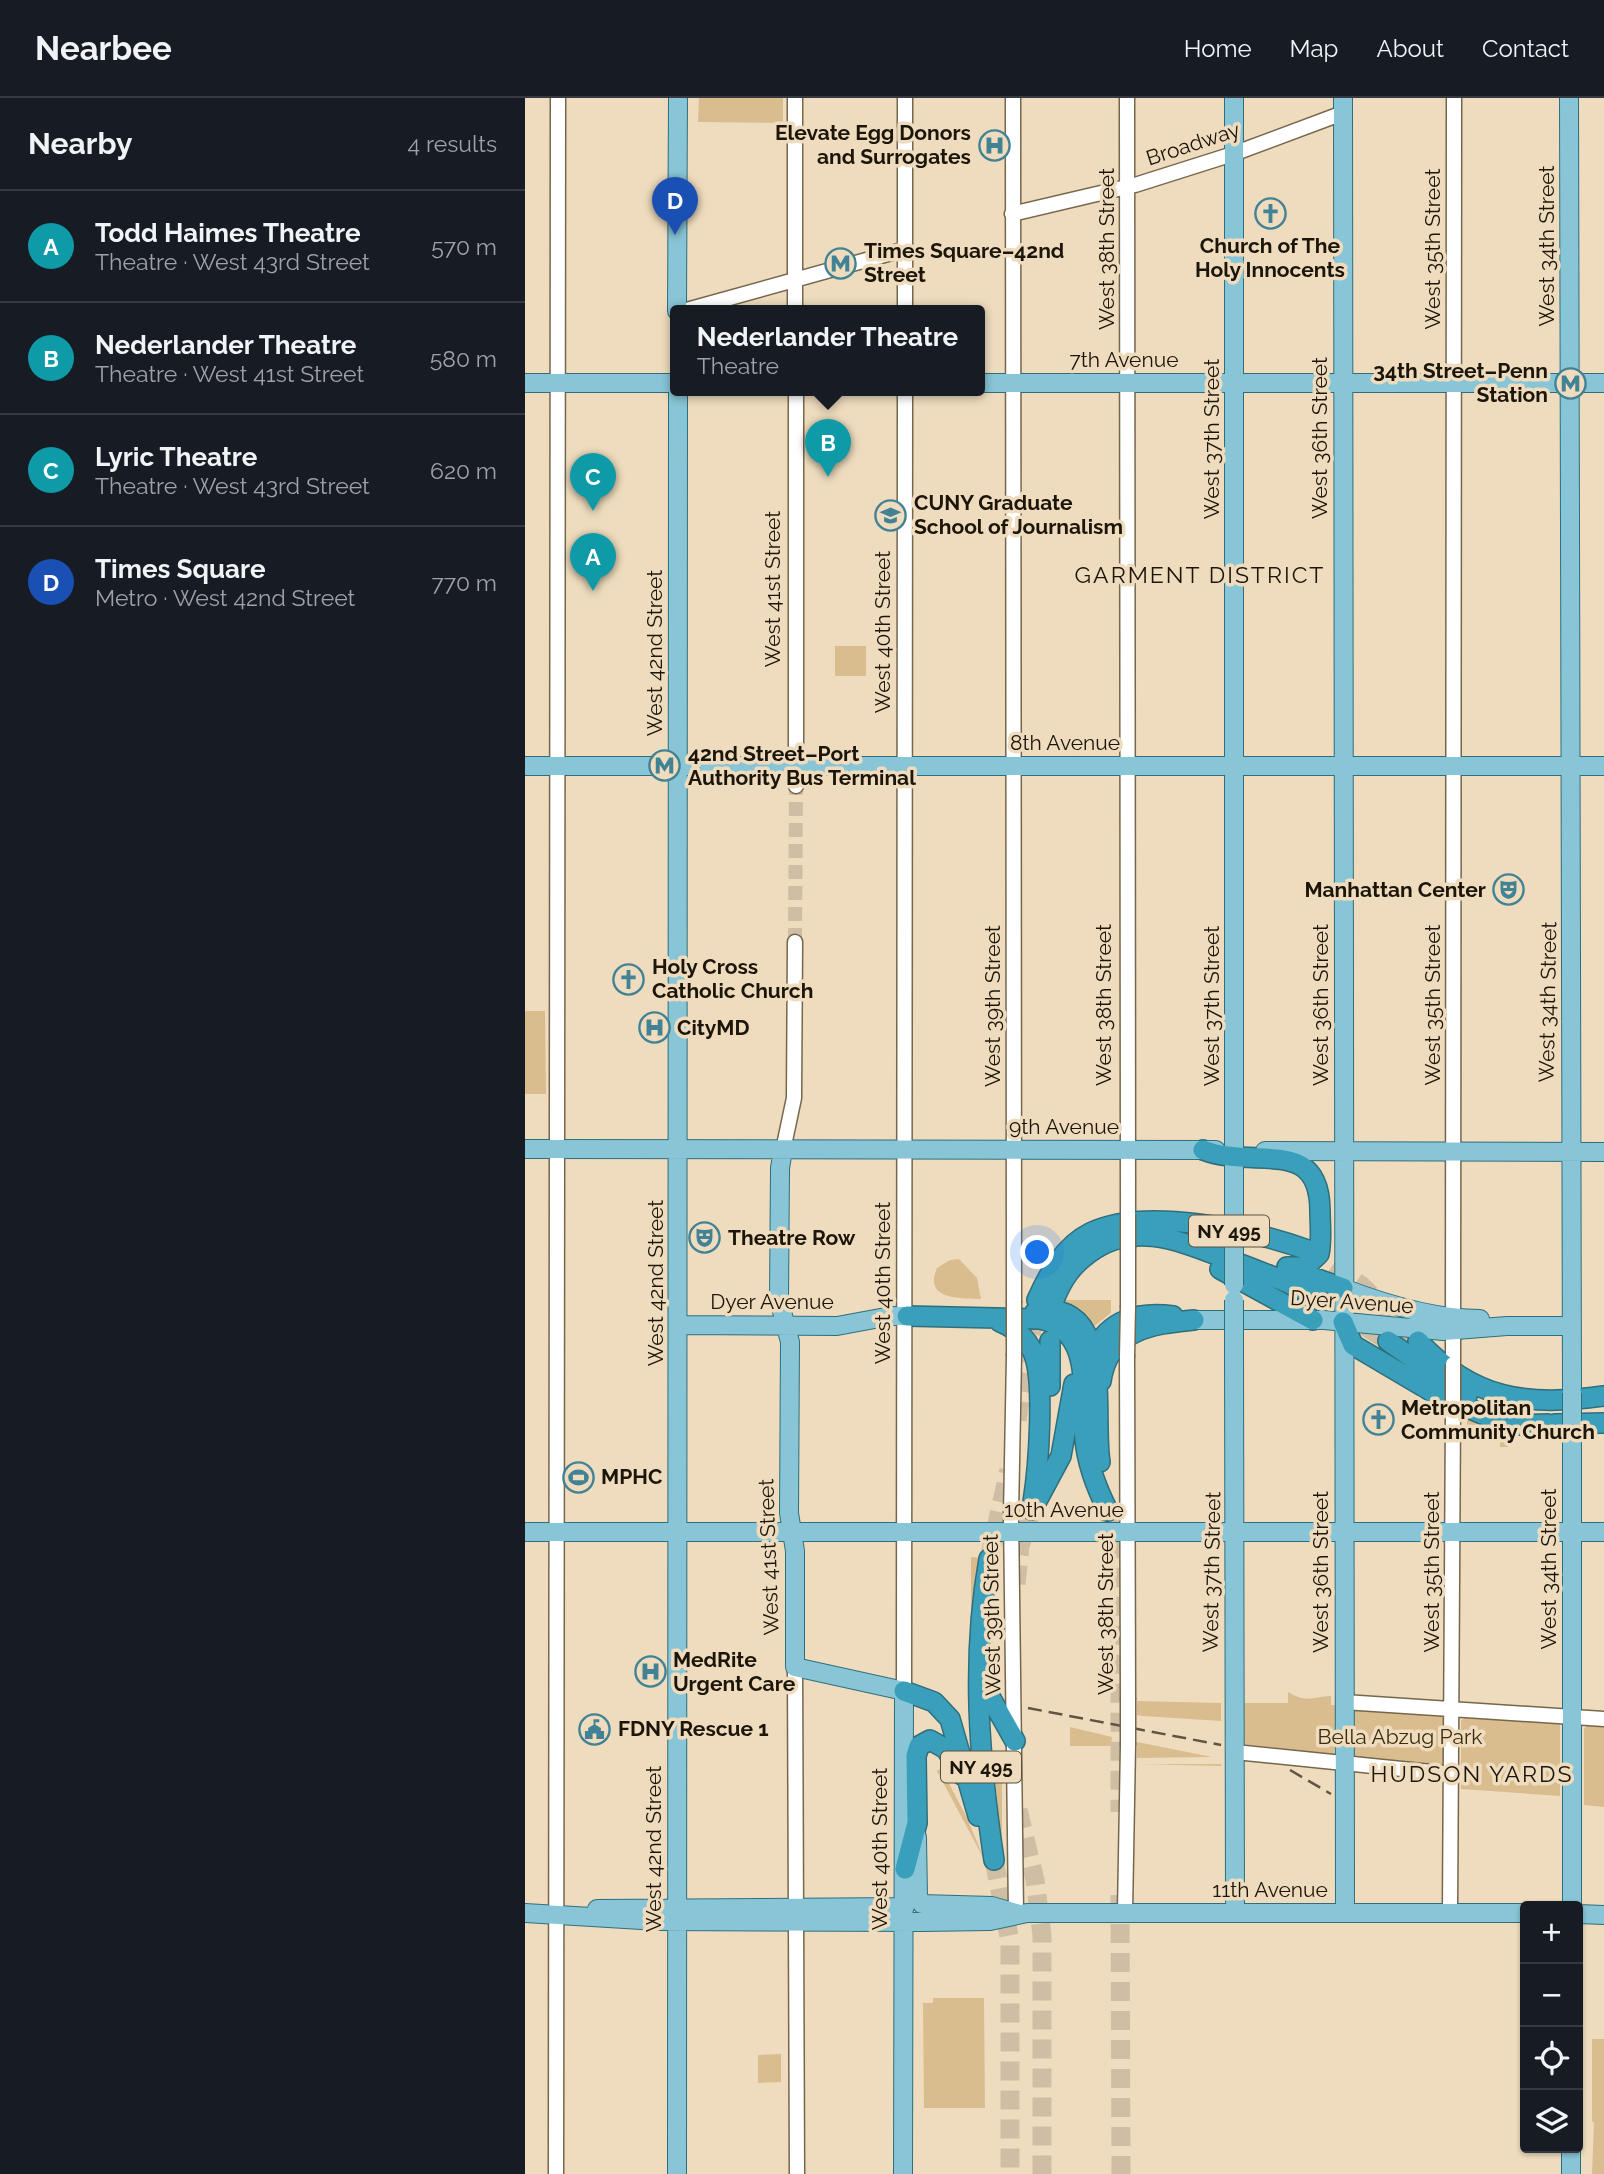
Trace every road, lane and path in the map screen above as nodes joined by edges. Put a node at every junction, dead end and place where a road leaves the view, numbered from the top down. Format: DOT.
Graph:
graph roads {
  1 [pos="558,98"];
  2 [pos="678,98"];
  3 [pos="795,98"];
  4 [pos="905,98"];
  5 [pos="1013,98"];
  6 [pos="1127,98"];
  7 [pos="1234,98"];
  8 [pos="1454,98"];
  9 [pos="1569,98"];
  10 [pos="1343,106"];
  11 [pos="1233,154"];
  12 [pos="1128,187"];
  13 [pos="1012,214"];
  14 [pos="906,249"];
  15 [pos="795,280"];
  16 [pos="677,305"];
  17 [pos="705,305"];
  18 [pos="795,305"];
  19 [pos="905,305"];
  20 [pos="1013,382"];
  21 [pos="1454,382"];
  22 [pos="525,383"];
  23 [pos="558,383"];
  24 [pos="670,383"];
  25 [pos="985,383"];
  26 [pos="1127,383"];
  27 [pos="1235,383"];
  28 [pos="1343,383"];
  29 [pos="1569,383"];
  30 [pos="1604,383"];
  31 [pos="678,396"];
  32 [pos="796,396"];
  33 [pos="905,396"];
  34 [pos="1454,765"];
  35 [pos="525,766"];
  36 [pos="558,766"];
  37 [pos="678,766"];
  38 [pos="796,766"];
  39 [pos="906,766"];
  40 [pos="1016,766"];
  41 [pos="1126,766"];
  42 [pos="1235,766"];
  43 [pos="1344,766"];
  44 [pos="1571,766"];
  45 [pos="1604,766"];
  46 [pos="796,786"];
  47 [pos="795,942"];
  48 [pos="525,1149"];
  49 [pos="558,1149"];
  50 [pos="1015,1149"];
  51 [pos="1126,1149"];
  52 [pos="783,1150"];
  53 [pos="1203,1150"];
  54 [pos="678,1151"];
  55 [pos="905,1151"];
  56 [pos="1343,1151"];
  57 [pos="1570,1152"];
  58 [pos="1604,1152"];
  59 [pos="1453,1153"];
  60 [pos="1235,1155"];
  61 [pos="1149,1223"];
  62 [pos="1105,1228"];
  63 [pos="1177,1242"];
  64 [pos="1308,1250"];
  65 [pos="1287,1267"];
  66 [pos="1067,1273"];
  67 [pos="1343,1288"];
  68 [pos="1317,1296"];
  69 [pos="1011,1310"];
  70 [pos="907,1317"];
  71 [pos="989,1317"];
  72 [pos="1194,1320"];
  73 [pos="1313,1320"];
  74 [pos="1343,1322"];
  75 [pos="1453,1324"];
  76 [pos="678,1325"];
  77 [pos="787,1326"];
  78 [pos="1571,1326"];
  79 [pos="1050,1341"];
  80 [pos="1388,1341"];
  81 [pos="1418,1341"];
  82 [pos="1094,1352"];
  83 [pos="1604,1396"];
  84 [pos="1098,1399"];
  85 [pos="1498,1403"];
  86 [pos="1604,1405"];
  87 [pos="1604,1411"];
  88 [pos="1604,1423"];
  89 [pos="1548,1424"];
  90 [pos="1032,1510"];
  91 [pos="525,1532"];
  92 [pos="557,1532"];
  93 [pos="678,1532"];
  94 [pos="792,1532"];
  95 [pos="905,1532"];
  96 [pos="1012,1532"];
  97 [pos="1128,1532"];
  98 [pos="1236,1532"];
  99 [pos="1344,1532"];
  100 [pos="1453,1532"];
  101 [pos="1604,1532"];
  102 [pos="1572,1533"];
  103 [pos="989,1559"];
  104 [pos="795,1667"];
  105 [pos="979,1674"];
  106 [pos="904,1691"];
  107 [pos="1344,1702"];
  108 [pos="1453,1710"];
  109 [pos="1572,1718"];
  110 [pos="1604,1719"];
  111 [pos="1015,1741"];
  112 [pos="1234,1752"];
  113 [pos="1344,1763"];
  114 [pos="1451,1774"];
  115 [pos="966,1782"];
  116 [pos="917,1823"];
  117 [pos="905,1869"];
  118 [pos="1572,1901"];
  119 [pos="909,1910"];
  120 [pos="1125,1912"];
  121 [pos="1345,1912"];
  122 [pos="525,1913"];
  123 [pos="796,1913"];
  124 [pos="1016,1913"];
  125 [pos="1235,1913"];
  126 [pos="1450,1913"];
  127 [pos="1520,1913"];
  128 [pos="563,1914"];
  129 [pos="676,1914"];
  130 [pos="1583,1914"];
  131 [pos="1604,1915"];
  132 [pos="1571,2153"];
  133 [pos="556,2174"];
  134 [pos="677,2174"];
  135 [pos="797,2174"];
  136 [pos="903,2174"];
  137 [pos="1571,2174"];
  1 -- 23 [label="street"];
  2 -- 16 [label="main road"];
  3 -- 15 [label="street"];
  4 -- 14 [label="street"];
  5 -- 13 [label="street, West 39th Street"];
  6 -- 12 [label="street, West 38th Street"];
  7 -- 11 [label="main road, West 37th Street"];
  8 -- 21 [label="street, West 35th Street"];
  9 -- 29 [label="main road, West 34th Street"];
  10 -- 11 [label="street, Broadway"];
  10 -- 28 [label="main road, West 36th Street"];
  11 -- 12 [label="street, Broadway"];
  11 -- 27 [label="main road, West 37th Street"];
  12 -- 13 [label="street, Broadway"];
  12 -- 26 [label="street, West 38th Street"];
  13 -- 20 [label="street, West 39th Street"];
  14 -- 15 [label="street"];
  14 -- 19 [label="street"];
  15 -- 17 [label="street"];
  15 -- 18 [label="street"];
  20 -- 25 [label="main road, 7th Avenue"];
  20 -- 26 [label="main road, 7th Avenue"];
  20 -- 40 [label="street, West 39th Street"];
  21 -- 28 [label="main road, 7th Avenue"];
  21 -- 29 [label="main road, 7th Avenue"];
  21 -- 34 [label="street, West 35th Street"];
  22 -- 23 [label="main road"];
  23 -- 24 [label="main road"];
  23 -- 36 [label="street"];
  26 -- 27 [label="main road, 7th Avenue"];
  26 -- 41 [label="street, West 38th Street"];
  27 -- 28 [label="main road, 7th Avenue"];
  27 -- 42 [label="main road, West 37th Street"];
  28 -- 43 [label="main road, West 36th Street"];
  29 -- 30 [label="main road, 7th Avenue"];
  29 -- 44 [label="main road, West 34th Street"];
  31 -- 37 [label="main road, West 42nd Street"];
  32 -- 38 [label="street, West 41st Street"];
  33 -- 39 [label="street, West 40th Street"];
  34 -- 43 [label="main road, 8th Avenue"];
  34 -- 44 [label="main road, 8th Avenue"];
  34 -- 59 [label="street, West 35th Street"];
  35 -- 36 [label="main road, 8th Avenue"];
  36 -- 37 [label="main road, 8th Avenue"];
  36 -- 49 [label="street"];
  37 -- 38 [label="main road, 8th Avenue"];
  37 -- 54 [label="main road, West 42nd Street"];
  38 -- 39 [label="main road, 8th Avenue"];
  38 -- 46 [label="street, West 41st Street"];
  39 -- 40 [label="main road, 8th Avenue"];
  39 -- 55 [label="street, West 40th Street"];
  40 -- 41 [label="main road, 8th Avenue"];
  40 -- 50 [label="street, West 39th Street"];
  41 -- 42 [label="main road, 8th Avenue"];
  41 -- 51 [label="street, West 38th Street"];
  42 -- 43 [label="main road, 8th Avenue"];
  42 -- 60 [label="main road, West 37th Street"];
  43 -- 56 [label="main road, West 36th Street"];
  44 -- 45 [label="main road, 8th Avenue"];
  44 -- 57 [label="main road, West 34th Street"];
  47 -- 52 [label="street, West 41st Street"];
  48 -- 49 [label="main road, 9th Avenue"];
  49 -- 54 [label="main road, 9th Avenue"];
  49 -- 92 [label="street"];
  50 -- 51 [label="main road, 9th Avenue"];
  50 -- 55 [label="main road, 9th Avenue"];
  50 -- 69 [label="street, West 39th Street"];
  51 -- 53 [label="main road, 9th Avenue"];
  51 -- 97 [label="street, West 38th Street, bridge"];
  52 -- 54 [label="main road, 9th Avenue"];
  52 -- 55 [label="main road, 9th Avenue"];
  52 -- 77 [label="main road, West 41st Street"];
  53 -- 60 [label="highway"];
  54 -- 76 [label="main road, West 42nd Street"];
  55 -- 70 [label="street, West 40th Street"];
  56 -- 59 [label="main road"];
  56 -- 60 [label="main road"];
  56 -- 67 [label="main road, West 36th Street"];
  57 -- 58 [label="main road"];
  57 -- 59 [label="main road"];
  57 -- 78 [label="main road, West 34th Street"];
  59 -- 75 [label="street, West 35th Street"];
  60 -- 65 [label="highway"];
  60 -- 98 [label="main road, West 37th Street, bridge"];
  61 -- 62 [label="highway, NY 495"];
  61 -- 64 [label="highway, NY 495"];
  61 -- 65 [label="highway"];
  62 -- 66 [label="highway"];
  62 -- 66 [label="highway, NY 495"];
  63 -- 66 [label="highway, NY 495"];
  63 -- 68 [label="highway, NY 495"];
  63 -- 73 [label="highway"];
  65 -- 67 [label="highway"];
  67 -- 74 [label="main road, West 36th Street"];
  67 -- 75 [label="main road, Dyer Avenue"];
  69 -- 71 [label="highway"];
  69 -- 82 [label="highway"];
  69 -- 84 [label="highway"];
  69 -- 90 [label="highway"];
  69 -- 96 [label="street, West 39th Street, bridge"];
  70 -- 71 [label="highway"];
  70 -- 77 [label="main road, Dyer Avenue"];
  70 -- 95 [label="street, West 40th Street"];
  71 -- 90 [label="highway"];
  72 -- 73 [label="main road, Dyer Avenue"];
  72 -- 82 [label="highway"];
  72 -- 84 [label="highway"];
  73 -- 74 [label="main road, Dyer Avenue"];
  74 -- 75 [label="main road, Dyer Avenue"];
  74 -- 89 [label="highway"];
  74 -- 99 [label="main road, West 36th Street"];
  75 -- 78 [label="main road, Dyer Avenue"];
  75 -- 100 [label="street, West 35th Street, bridge"];
  76 -- 77 [label="main road, Dyer Avenue"];
  76 -- 93 [label="main road, West 42nd Street"];
  77 -- 94 [label="main road, West 41st Street"];
  78 -- 102 [label="main road, West 34th Street, bridge"];
  79 -- 90 [label="highway"];
  80 -- 85 [label="highway"];
  81 -- 85 [label="highway"];
  82 -- 84 [label="highway"];
  83 -- 85 [label="highway"];
  85 -- 86 [label="highway"];
  85 -- 87 [label="highway"];
  85 -- 89 [label="highway"];
  88 -- 89 [label="highway"];
  91 -- 92 [label="main road, 10th Avenue"];
  92 -- 93 [label="main road, 10th Avenue"];
  92 -- 128 [label="street"];
  93 -- 94 [label="main road, 10th Avenue"];
  93 -- 129 [label="main road, West 42nd Street"];
  94 -- 95 [label="main road, 10th Avenue"];
  94 -- 104 [label="main road, West 41st Street"];
  95 -- 96 [label="main road, 10th Avenue"];
  95 -- 106 [label="street, West 40th Street"];
  96 -- 97 [label="main road, 10th Avenue"];
  96 -- 111 [label="street, West 39th Street"];
  97 -- 98 [label="main road, 10th Avenue"];
  97 -- 120 [label="street, West 38th Street, bridge"];
  98 -- 99 [label="main road, 10th Avenue"];
  98 -- 112 [label="main road, West 37th Street"];
  99 -- 100 [label="main road, 10th Avenue"];
  99 -- 107 [label="main road, West 36th Street"];
  100 -- 102 [label="main road, 10th Avenue"];
  100 -- 108 [label="street, West 35th Street"];
  101 -- 102 [label="main road, 10th Avenue"];
  102 -- 109 [label="main road, West 34th Street"];
  103 -- 105 [label="highway, NY 495"];
  104 -- 106 [label="main road"];
  104 -- 123 [label="street, West 41st Street"];
  105 -- 111 [label="highway"];
  105 -- 115 [label="highway, NY 495"];
  106 -- 115 [label="highway"];
  106 -- 117 [label="main road, West 40th Street"];
  107 -- 108 [label="street"];
  107 -- 113 [label="main road, West 36th Street"];
  108 -- 109 [label="street"];
  108 -- 114 [label="street, West 35th Street"];
  109 -- 110 [label="street"];
  109 -- 118 [label="main road, West 34th Street"];
  111 -- 124 [label="street, West 39th Street"];
  112 -- 113 [label="street"];
  112 -- 125 [label="main road, West 37th Street"];
  113 -- 114 [label="street"];
  113 -- 121 [label="main road, West 36th Street"];
  114 -- 126 [label="street, West 35th Street"];
  115 -- 116 [label="highway"];
  116 -- 117 [label="highway"];
  116 -- 119 [label="main road, West 40th Street"];
  117 -- 119 [label="main road, West 40th Street"];
  119 -- 123 [label="main road, 11th Avenue"];
  119 -- 124 [label="main road, 11th Avenue"];
  119 -- 124 [label="main road, 11th Avenue"];
  119 -- 136 [label="main road, West 40th Street"];
  120 -- 124 [label="main road, 11th Avenue"];
  120 -- 125 [label="main road, 11th Avenue"];
  121 -- 125 [label="main road, 11th Avenue"];
  121 -- 126 [label="main road, 11th Avenue"];
  122 -- 128 [label="main road, 11th Avenue"];
  123 -- 129 [label="main road, 11th Avenue"];
  123 -- 135 [label="street, West 41st Street"];
  126 -- 127 [label="main road, 11th Avenue"];
  128 -- 129 [label="main road, 11th Avenue"];
  128 -- 133 [label="street"];
  129 -- 134 [label="main road, West 42nd Street"];
  130 -- 131 [label="main road"];
  132 -- 137 [label="main road"];
}
